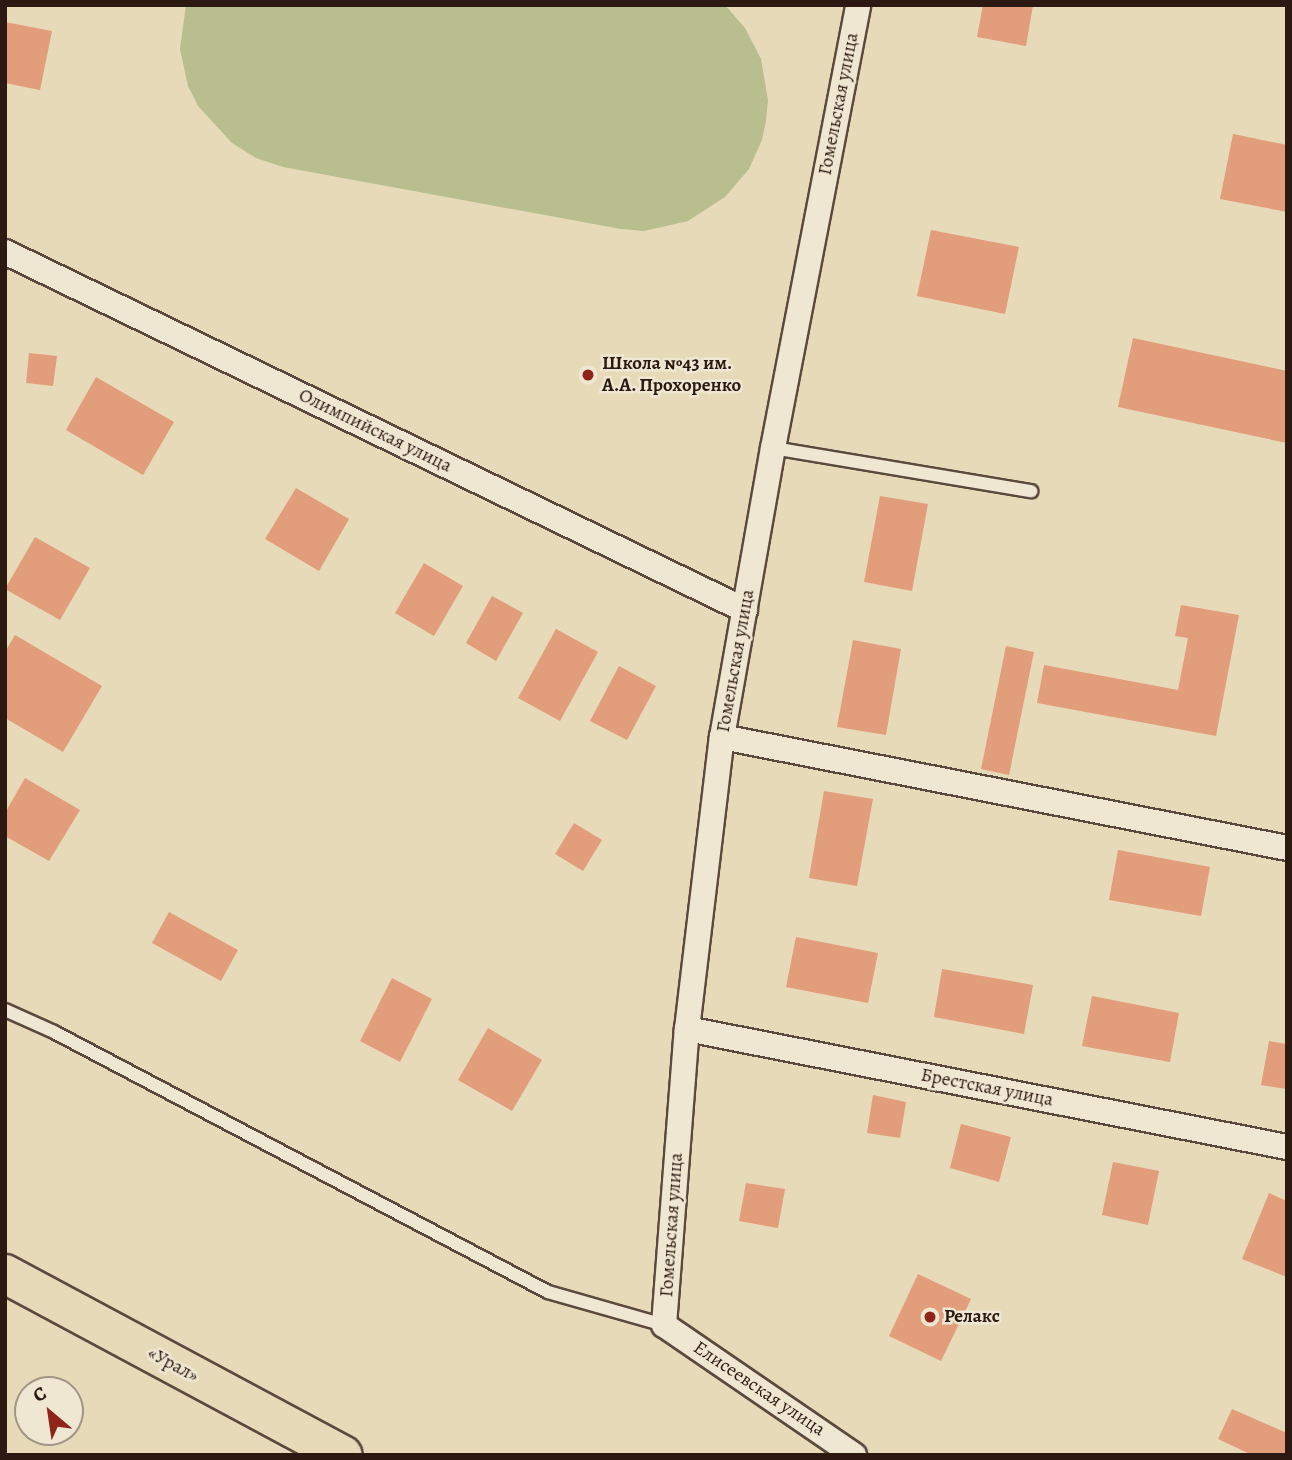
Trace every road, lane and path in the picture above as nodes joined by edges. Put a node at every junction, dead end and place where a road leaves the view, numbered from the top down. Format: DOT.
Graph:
graph roads {
  1 [pos="858,5"];
  2 [pos="5,252"];
  3 [pos="773,447"];
  4 [pos="1031,491"];
  5 [pos="745,610"];
  6 [pos="722,737"];
  7 [pos="1287,848"];
  8 [pos="5,1010"];
  9 [pos="687,1029"];
  10 [pos="1287,1147"];
  11 [pos="5,1275"];
  12 [pos="664,1325"];
  13 [pos="342,1455"];
  14 [pos="854,1455"];
  1 -- 3 [label="street, Гомельская улица"];
  2 -- 5 [label="street, Олимпийская улица"];
  3 -- 4 [label="lane"];
  3 -- 5 [label="street, Гомельская улица"];
  5 -- 6 [label="street, Гомельская улица"];
  6 -- 7 [label="street"];
  6 -- 9 [label="street, Гомельская улица"];
  8 -- 12 [label="lane"];
  9 -- 10 [label="street, Брестская улица"];
  9 -- 12 [label="street, Гомельская улица"];
  11 -- 13 [label="main road, «Урал»"];
  12 -- 14 [label="street, Елисеевская улица"];
}
